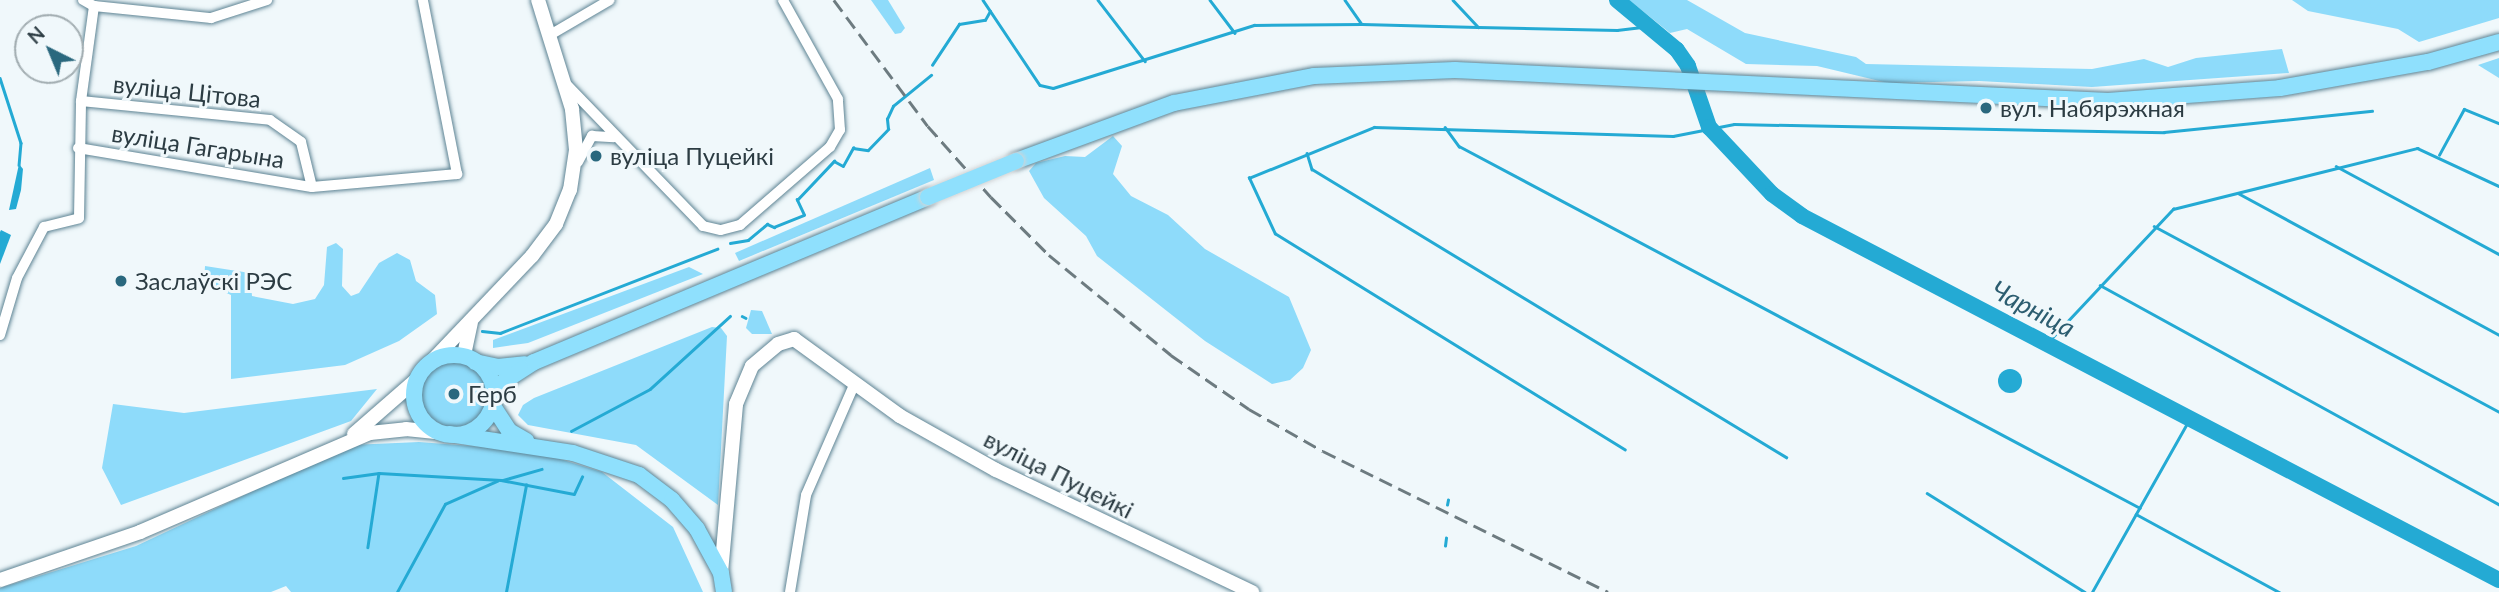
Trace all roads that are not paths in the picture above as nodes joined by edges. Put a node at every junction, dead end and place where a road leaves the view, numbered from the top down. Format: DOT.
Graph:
graph roads {
  1 [pos="83,0"];
  2 [pos="267,0"];
  3 [pos="423,0"];
  4 [pos="538,0"];
  5 [pos="610,0"];
  6 [pos="783,0"];
  7 [pos="94,6"];
  8 [pos="550,35"];
  9 [pos="2499,42"];
  10 [pos="567,85"];
  11 [pos="81,101"];
  12 [pos="617,138"];
  13 [pos="78,148"];
  14 [pos="574,171"];
  15 [pos="312,187"];
  16 [pos="473,316"];
  17 [pos="0,335"];
  18 [pos="469,359"];
  19 [pos="430,362"];
  20 [pos="534,362"];
  21 [pos="416,380"];
  22 [pos="853,385"];
  23 [pos="493,401"];
  24 [pos="446,434"];
  25 [pos="342,444"];
  26 [pos="535,446"];
  27 [pos="721,573"];
  28 [pos="0,580"];
  29 [pos="724,592"];
  30 [pos="790,592"];
  31 [pos="1252,592"];
  1 -- 7 [label="street"];
  2 -- 7 [label="street"];
  3 -- 15 [label="street"];
  4 -- 8 [label="main road"];
  5 -- 8 [label="street"];
  6 -- 12 [label="street"];
  7 -- 11 [label="street"];
  8 -- 10 [label="main road"];
  9 -- 20 [label="main road, bridge"];
  10 -- 12 [label="street"];
  10 -- 14 [label="main road"];
  11 -- 13 [label="street"];
  11 -- 15 [label="street, вуліца Цітова"];
  12 -- 14 [label="street"];
  13 -- 15 [label="street, вуліца Гагарына"];
  13 -- 17 [label="street"];
  14 -- 16 [label="main road"];
  16 -- 18 [label="main road"];
  16 -- 19 [label="main road"];
  18 -- 19 [label="main road"];
  18 -- 20 [label="main road"];
  18 -- 23 [label="main road"];
  19 -- 21 [label="main road"];
  20 -- 23 [label="main road"];
  21 -- 24 [label="main road"];
  21 -- 25 [label="main road"];
  22 -- 27 [label="main road, вуліца Пуцейкі"];
  22 -- 30 [label="street"];
  22 -- 31 [label="main road, вуліца Пуцейкі"];
  23 -- 24 [label="main road"];
  23 -- 26 [label="main road"];
  24 -- 25 [label="main road"];
  24 -- 26 [label="main road"];
  25 -- 28 [label="main road"];
  26 -- 27 [label="main road"];
  27 -- 29 [label="main road"];
}
